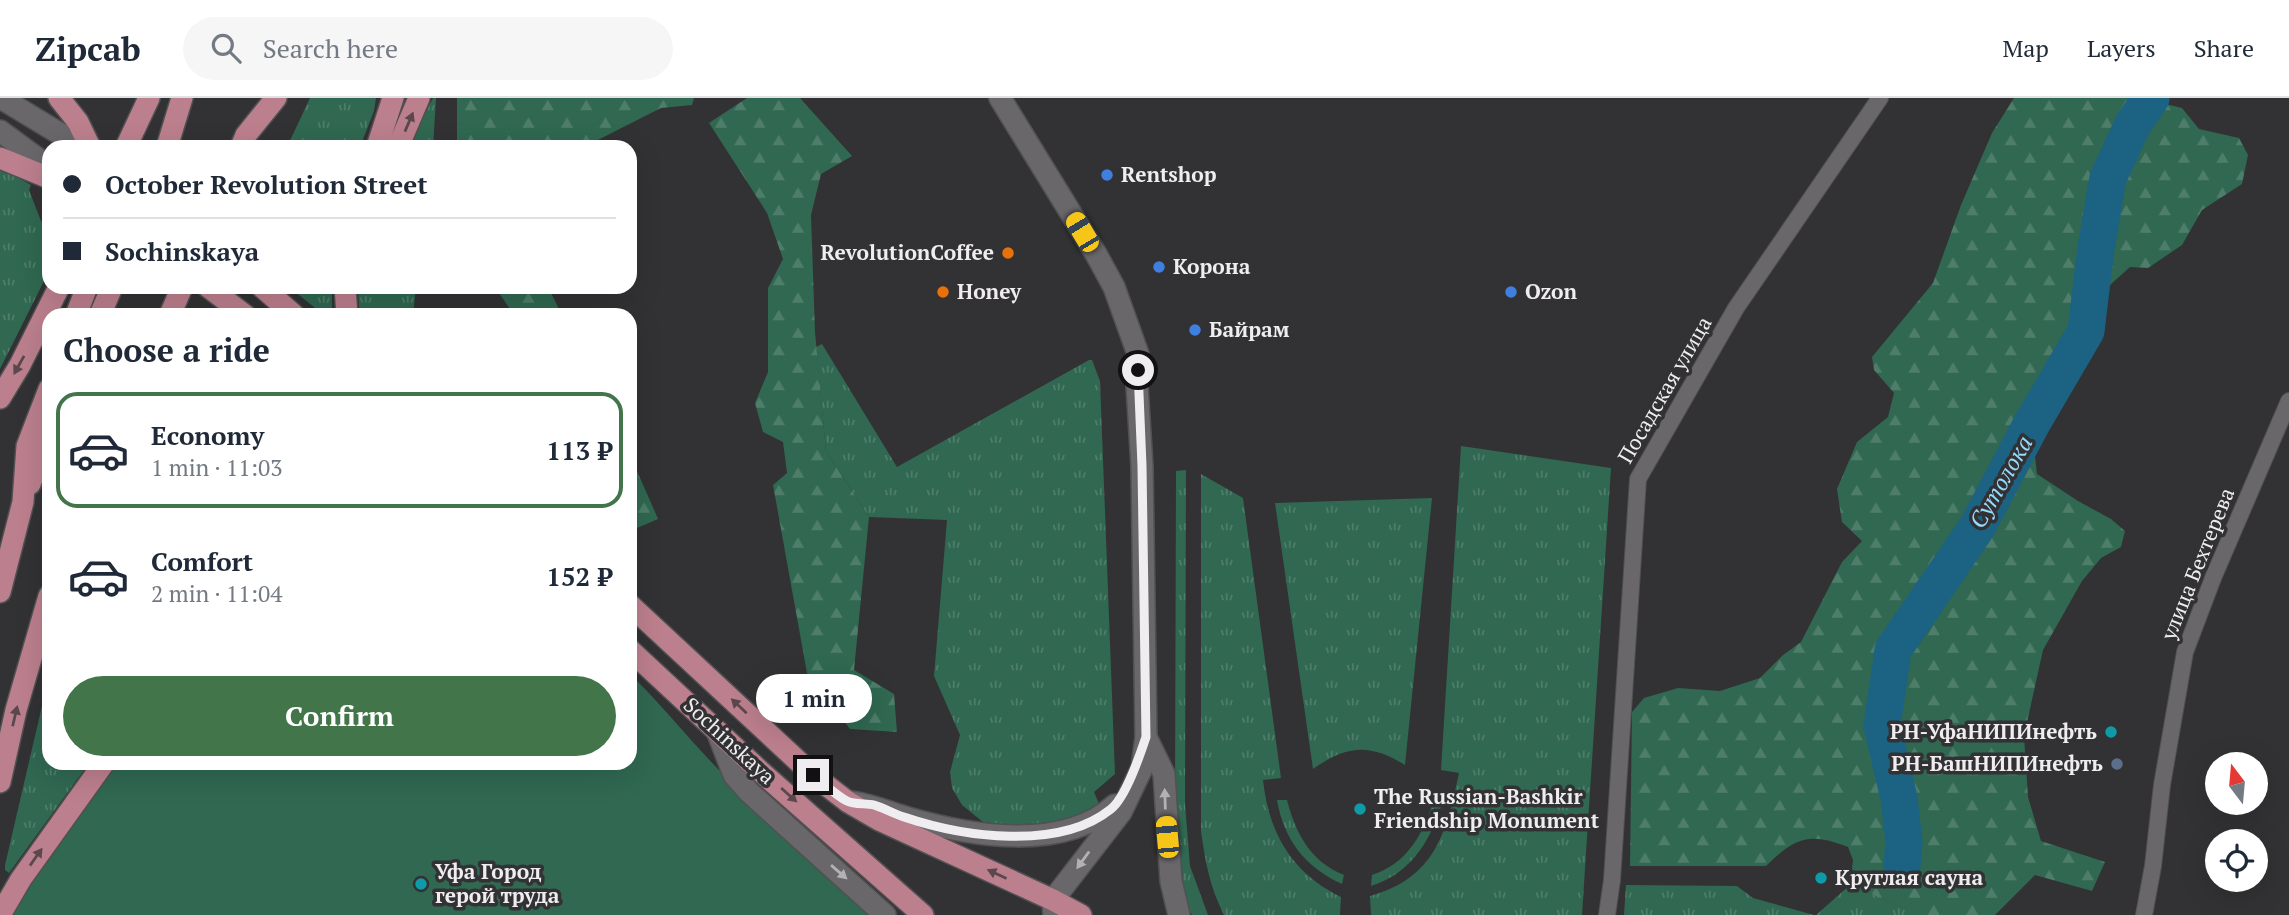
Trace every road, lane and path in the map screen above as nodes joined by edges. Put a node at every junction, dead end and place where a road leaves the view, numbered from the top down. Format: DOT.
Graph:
graph roads {
  1 [pos="1,98"];
  2 [pos="182,98"];
  3 [pos="258,98"];
  4 [pos="276,98"];
  5 [pos="393,98"];
  6 [pos="419,98"];
  7 [pos="1000,98"];
  8 [pos="1880,98"];
  9 [pos="63,104"];
  10 [pos="146,104"];
  11 [pos="0,131"];
  12 [pos="74,140"];
  13 [pos="86,140"];
  14 [pos="129,140"];
  15 [pos="133,140"];
  16 [pos="169,140"];
  17 [pos="244,140"];
  18 [pos="245,140"];
  19 [pos="379,140"];
  20 [pos="401,140"];
  21 [pos="0,158"];
  22 [pos="42,168"];
  23 [pos="42,169"];
  24 [pos="218,294"];
  25 [pos="270,294"];
  26 [pos="237,308"];
  27 [pos="286,308"];
  28 [pos="42,321"];
  29 [pos="0,398"];
  30 [pos="2289,401"];
  31 [pos="42,407"];
  32 [pos="42,454"];
  33 [pos="23,502"];
  34 [pos="0,553"];
  35 [pos="0,592"];
  36 [pos="637,612"];
  37 [pos="42,620"];
  38 [pos="637,656"];
  39 [pos="637,668"];
  40 [pos="666,683"];
  41 [pos="717,731"];
  42 [pos="1146,737"];
  43 [pos="99,770"];
  44 [pos="0,782"];
  45 [pos="848,802"];
  46 [pos="1053,910"];
  47 [pos="1,915"];
  48 [pos="885,915"];
  49 [pos="923,915"];
  50 [pos="1081,915"];
  51 [pos="1179,915"];
  52 [pos="1607,915"];
  53 [pos="2144,915"];
  1 -- 12 [label="street"];
  2 -- 16 [label="main road"];
  3 -- 17 [label="main road"];
  4 -- 18 [label="main road"];
  5 -- 19 [label="main road"];
  20 -- 6 [label="main road, one-way"];
  7 -- 42 [label="street"];
  8 -- 52 [label="street, Посадская улица"];
  9 -- 13 [label="main road"];
  10 -- 14 [label="main road"];
  10 -- 15 [label="main road"];
  11 -- 22 [label="street"];
  21 -- 23 [label="main road"];
  24 -- 26 [label="main road"];
  25 -- 27 [label="main road"];
  28 -- 29 [label="main road, one-way"];
  30 -- 53 [label="street, улица Бехтерева"];
  31 -- 33 [label="main road"];
  32 -- 33 [label="main road"];
  33 -- 34 [label="main road"];
  33 -- 35 [label="main road"];
  45 -- 36 [label="main road, Sochinskaya, one-way"];
  44 -- 37 [label="main road, one-way"];
  38 -- 40 [label="main road, Sochinskaya"];
  39 -- 40 [label="main road"];
  40 -- 41 [label="main road, Sochinskaya"];
  41 -- 48 [label="street, one-way"];
  41 -- 49 [label="main road, Sochinskaya, one-way"];
  42 -- 45 [label="street"];
  42 -- 46 [label="street, one-way"];
  51 -- 42 [label="street, one-way"];
  47 -- 43 [label="main road, one-way"];
  46 -- 45 [label="main road, Sochinskaya, one-way"];
  46 -- 50 [label="main road, Sochinskaya"];
}
